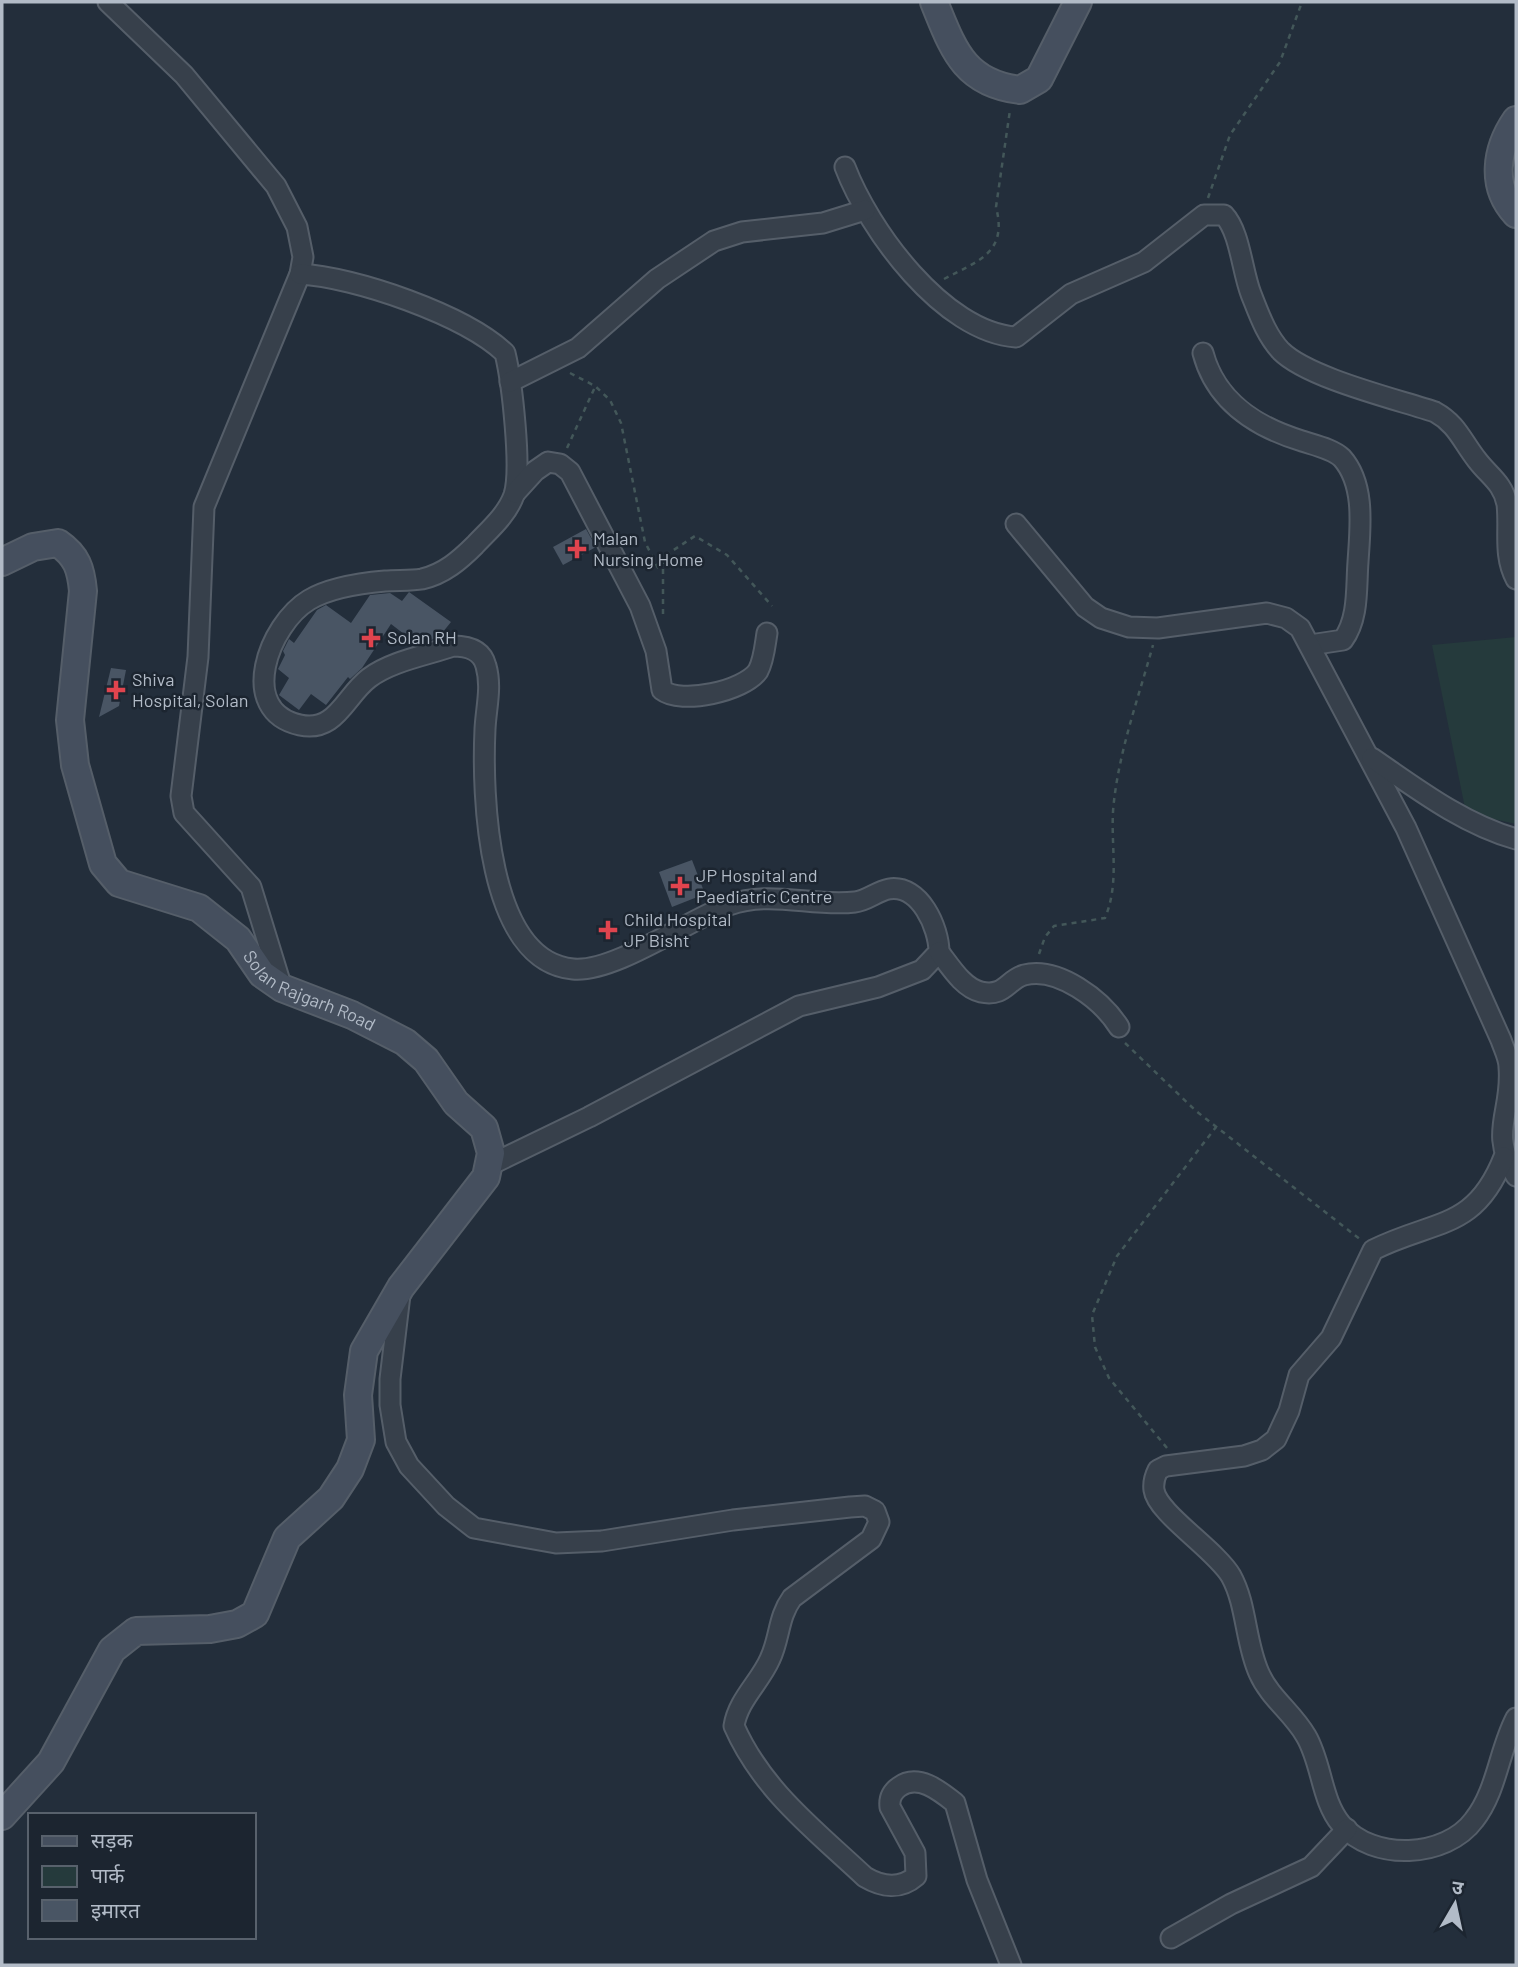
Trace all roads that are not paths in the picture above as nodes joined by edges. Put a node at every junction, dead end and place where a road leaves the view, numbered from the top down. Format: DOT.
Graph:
graph roads {
  1 [pos="108,2"];
  2 [pos="934,2"];
  3 [pos="1078,2"];
  4 [pos="1516,120"];
  5 [pos="845,167"];
  6 [pos="865,210"];
  7 [pos="1516,214"];
  8 [pos="300,274"];
  9 [pos="1203,353"];
  10 [pos="510,382"];
  11 [pos="514,494"];
  12 [pos="1016,524"];
  13 [pos="2,562"];
  14 [pos="1516,579"];
  15 [pos="767,633"];
  16 [pos="1310,645"];
  17 [pos="1368,755"];
  18 [pos="1516,839"];
  19 [pos="939,952"];
  20 [pos="282,989"];
  21 [pos="1119,1027"];
  22 [pos="1504,1157"];
  23 [pos="488,1166"];
  24 [pos="1516,1176"];
  25 [pos="401,1286"];
  26 [pos="1516,1718"];
  27 [pos="2,1816"];
  28 [pos="1347,1829"];
  29 [pos="1171,1938"];
  30 [pos="1011,1965"];
  1 -- 8 [label="street"];
  2 -- 3 [label="main road"];
  4 -- 7 [label="main road"];
  5 -- 6 [label="street"];
  6 -- 10 [label="street"];
  6 -- 14 [label="street"];
  8 -- 10 [label="street"];
  8 -- 20 [label="street"];
  9 -- 16 [label="street"];
  10 -- 11 [label="street"];
  11 -- 15 [label="street"];
  11 -- 19 [label="street"];
  12 -- 16 [label="street"];
  13 -- 20 [label="main road, Solan Rajgarh Road"];
  16 -- 17 [label="street"];
  17 -- 18 [label="street"];
  17 -- 22 [label="street"];
  19 -- 21 [label="street"];
  19 -- 23 [label="street"];
  20 -- 23 [label="main road, Solan Rajgarh Road"];
  22 -- 24 [label="street"];
  22 -- 28 [label="street"];
  23 -- 25 [label="main road"];
  25 -- 27 [label="main road"];
  25 -- 30 [label="street"];
  26 -- 28 [label="street"];
  28 -- 29 [label="street"];
}
